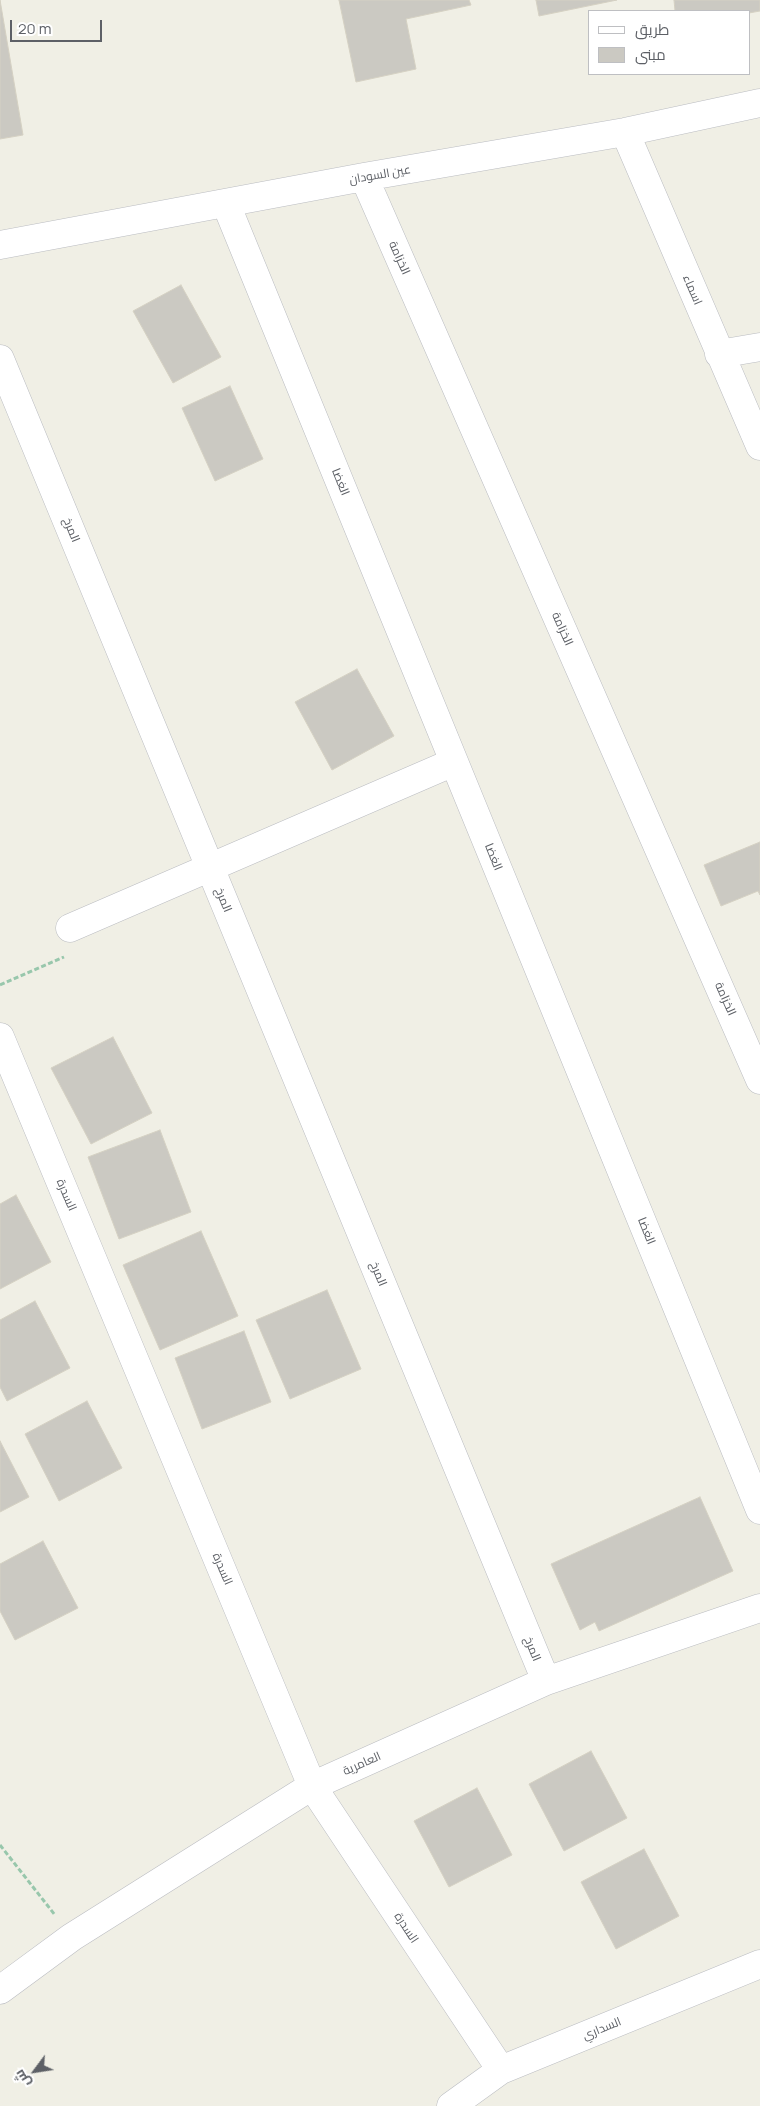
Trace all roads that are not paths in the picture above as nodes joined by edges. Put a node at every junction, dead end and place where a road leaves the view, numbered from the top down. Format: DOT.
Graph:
graph roads {
  1 [pos="760,103"];
  2 [pos="625,132"];
  3 [pos="364,177"];
  4 [pos="226,204"];
  5 [pos="0,245"];
  6 [pos="760,347"];
  7 [pos="719,354"];
  8 [pos="0,359"];
  9 [pos="760,446"];
  10 [pos="454,762"];
  11 [pos="210,868"];
  12 [pos="70,928"];
  13 [pos="0,1037"];
  14 [pos="759,1077"];
  15 [pos="760,1510"];
  16 [pos="760,1608"];
  17 [pos="546,1681"];
  18 [pos="312,1786"];
  19 [pos="760,1964"];
  20 [pos="0,1990"];
  21 [pos="500,2070"];
  22 [pos="451,2106"];
  1 -- 2 [label="street, عين السودان"];
  2 -- 3 [label="street, عين السودان"];
  2 -- 7 [label="street, اسماء"];
  3 -- 4 [label="street, عين السودان"];
  3 -- 14 [label="street, الخزامة"];
  4 -- 5 [label="street, عين السودان"];
  4 -- 10 [label="street, الغضا"];
  6 -- 7 [label="street"];
  7 -- 9 [label="street, اسماء"];
  8 -- 11 [label="street, المرخ"];
  10 -- 11 [label="street"];
  10 -- 15 [label="street, الغضا"];
  11 -- 12 [label="street"];
  11 -- 17 [label="street, المرخ"];
  13 -- 18 [label="street, السدرة"];
  16 -- 17 [label="street, العامرية"];
  17 -- 18 [label="street, العامرية"];
  18 -- 20 [label="street, العامرية"];
  18 -- 21 [label="street, السدرة"];
  19 -- 21 [label="street, السداري"];
  21 -- 22 [label="street, السداري"];
}
